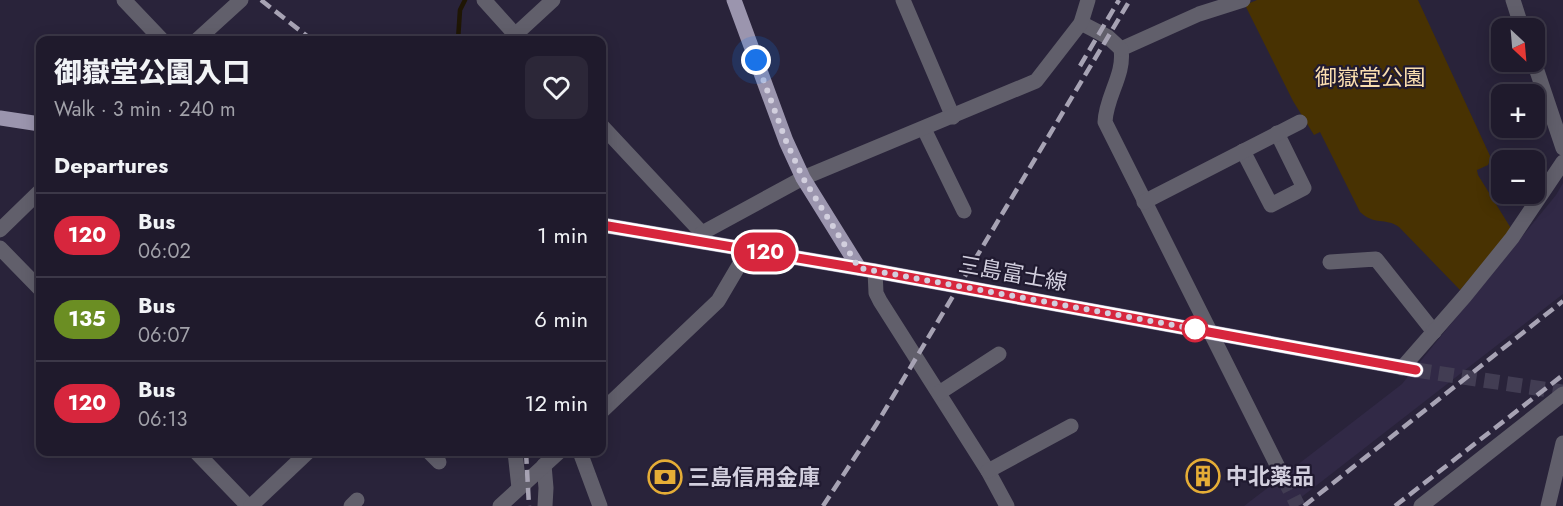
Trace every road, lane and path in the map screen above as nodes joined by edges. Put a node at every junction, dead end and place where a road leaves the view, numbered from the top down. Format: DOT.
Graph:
graph roads {
  1 [pos="124,0"];
  2 [pos="241,0"];
  3 [pos="484,0"];
  4 [pos="553,0"];
  5 [pos="734,0"];
  6 [pos="903,0"];
  7 [pos="1088,0"];
  8 [pos="1244,0"];
  9 [pos="1513,0"];
  10 [pos="1519,18"];
  11 [pos="1081,23"];
  12 [pos="158,36"];
  13 [pos="201,36"];
  14 [pos="516,36"];
  15 [pos="520,36"];
  16 [pos="1121,49"];
  17 [pos="1537,72"];
  18 [pos="953,117"];
  19 [pos="0,118"];
  20 [pos="1300,122"];
  21 [pos="36,123"];
  22 [pos="924,129"];
  23 [pos="606,130"];
  24 [pos="1277,133"];
  25 [pos="1563,148"];
  26 [pos="1243,151"];
  27 [pos="1563,162"];
  28 [pos="803,178"];
  29 [pos="36,195"];
  30 [pos="1144,202"];
  31 [pos="964,211"];
  32 [pos="606,226"];
  33 [pos="0,230"];
  34 [pos="703,238"];
  35 [pos="0,248"];
  36 [pos="748,250"];
  37 [pos="1330,262"];
  38 [pos="859,268"];
  39 [pos="875,271"];
  40 [pos="36,286"];
  41 [pos="1209,331"];
  42 [pos="1434,332"];
  43 [pos="999,354"];
  44 [pos="1409,369"];
  45 [pos="939,393"];
  46 [pos="1563,394"];
  47 [pos="606,407"];
  48 [pos="1071,426"];
  49 [pos="1563,443"];
  50 [pos="200,456"];
  51 [pos="304,456"];
  52 [pos="515,456"];
  53 [pos="554,456"];
  54 [pos="581,456"];
  55 [pos="544,465"];
  56 [pos="988,471"];
  57 [pos="1283,477"];
  58 [pos="519,488"];
  59 [pos="250,506"];
  60 [pos="500,506"];
  61 [pos="545,506"];
  62 [pos="600,506"];
  63 [pos="1007,506"];
  64 [pos="1421,506"];
  65 [pos="1548,506"];
  1 -- 12 [label="street"];
  2 -- 13 [label="street"];
  3 -- 14 [label="street"];
  4 -- 15 [label="street"];
  5 -- 28 [label="main road"];
  6 -- 18 [label="street"];
  7 -- 11 [label="street"];
  8 -- 16 [label="street"];
  9 -- 10 [label="street"];
  11 -- 16 [label="street"];
  11 -- 18 [label="street"];
  16 -- 30 [label="street"];
  17 -- 25 [label="street"];
  18 -- 22 [label="street"];
  19 -- 21 [label="main road"];
  20 -- 24 [label="street"];
  22 -- 28 [label="street"];
  22 -- 31 [label="street"];
  23 -- 34 [label="street"];
  24 -- 26 [label="street"];
  24 -- 26 [label="street"];
  26 -- 30 [label="street"];
  27 -- 42 [label="street"];
  28 -- 34 [label="street"];
  28 -- 38 [label="main road"];
  29 -- 33 [label="street"];
  30 -- 41 [label="street"];
  32 -- 34 [label="main road, 三島富士線"];
  34 -- 36 [label="main road, 三島富士線"];
  35 -- 40 [label="street"];
  36 -- 38 [label="main road, 三島富士線"];
  36 -- 47 [label="street"];
  37 -- 42 [label="street"];
  38 -- 39 [label="main road, 三島富士線"];
  39 -- 41 [label="main road, 三島富士線"];
  39 -- 45 [label="street"];
  41 -- 44 [label="main road, 三島富士線"];
  41 -- 57 [label="street"];
  42 -- 44 [label="street"];
  43 -- 45 [label="street"];
  45 -- 56 [label="street"];
  46 -- 64 [label="street"];
  48 -- 56 [label="street"];
  49 -- 65 [label="street"];
  50 -- 59 [label="street"];
  51 -- 59 [label="street"];
  52 -- 58 [label="street"];
  53 -- 55 [label="street"];
  54 -- 62 [label="street"];
  55 -- 58 [label="street"];
  55 -- 61 [label="street"];
  56 -- 63 [label="street"];
  58 -- 60 [label="street"];
}
